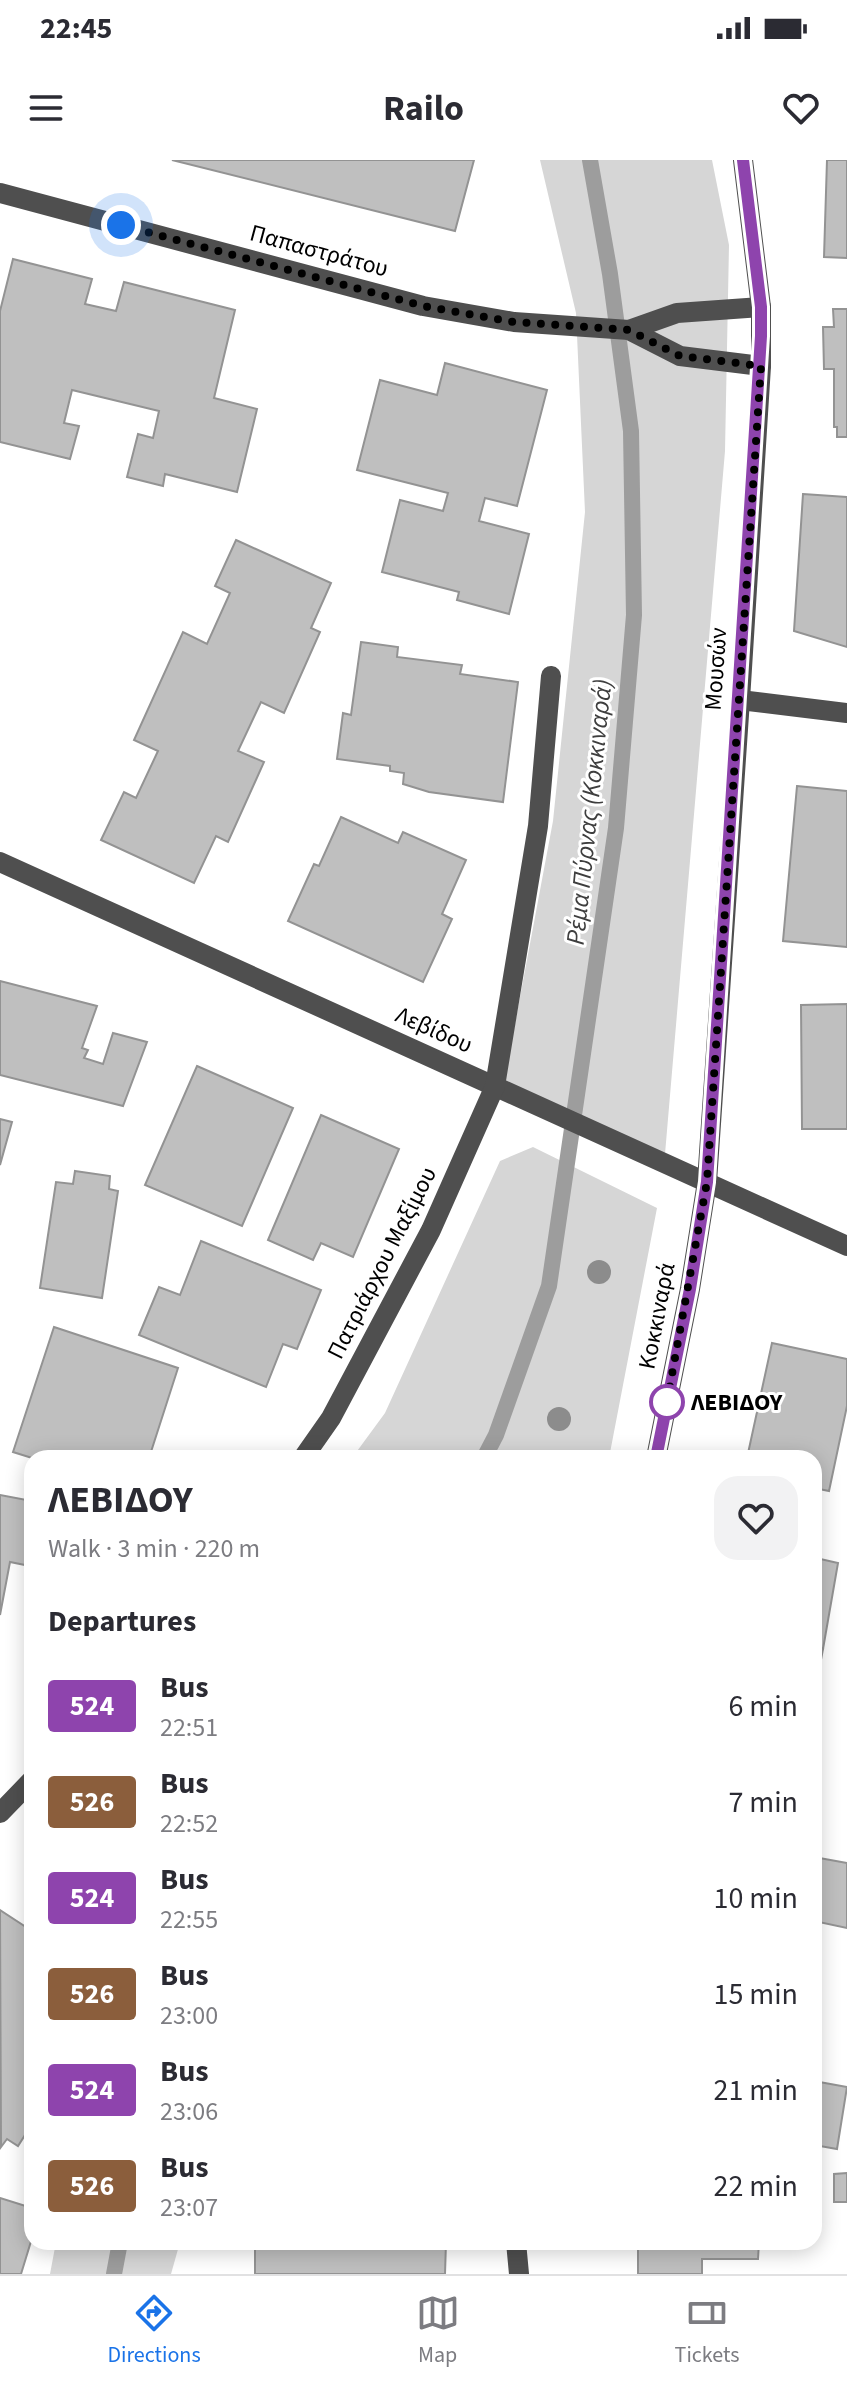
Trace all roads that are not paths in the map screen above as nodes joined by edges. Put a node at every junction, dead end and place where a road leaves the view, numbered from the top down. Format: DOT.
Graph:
graph roads {
  1 [pos="743,160"];
  2 [pos="0,193"];
  3 [pos="761,307"];
  4 [pos="629,330"];
  5 [pos="761,366"];
  6 [pos="551,676"];
  7 [pos="740,700"];
  8 [pos="847,713"];
  9 [pos="0,862"];
  10 [pos="495,1086"];
  11 [pos="707,1182"];
  12 [pos="847,1246"];
  13 [pos="309,1450"];
  14 [pos="658,1450"];
  15 [pos="24,1788"];
  16 [pos="0,1813"];
  17 [pos="517,2250"];
  18 [pos="519,2274"];
  1 -- 3 [label="street, Μουσών"];
  2 -- 4 [label="street, Παπαστράτου"];
  3 -- 4 [label="street, Παπαστράτου"];
  3 -- 5 [label="street, Μουσών"];
  4 -- 5 [label="street, Παπαστράτου"];
  5 -- 7 [label="street, Μουσών"];
  6 -- 10 [label="street, Πατριάρχου Μαξίμου"];
  7 -- 8 [label="street"];
  7 -- 11 [label="street, Μουσών"];
  9 -- 10 [label="street, Λεβίδου"];
  10 -- 11 [label="street, Λεβίδου"];
  10 -- 13 [label="street, Πατριάρχου Μαξίμου"];
  11 -- 12 [label="street, Λεβίδου"];
  11 -- 14 [label="street, Κοκκιναρά"];
  15 -- 16 [label="street"];
  17 -- 18 [label="street"];
}
